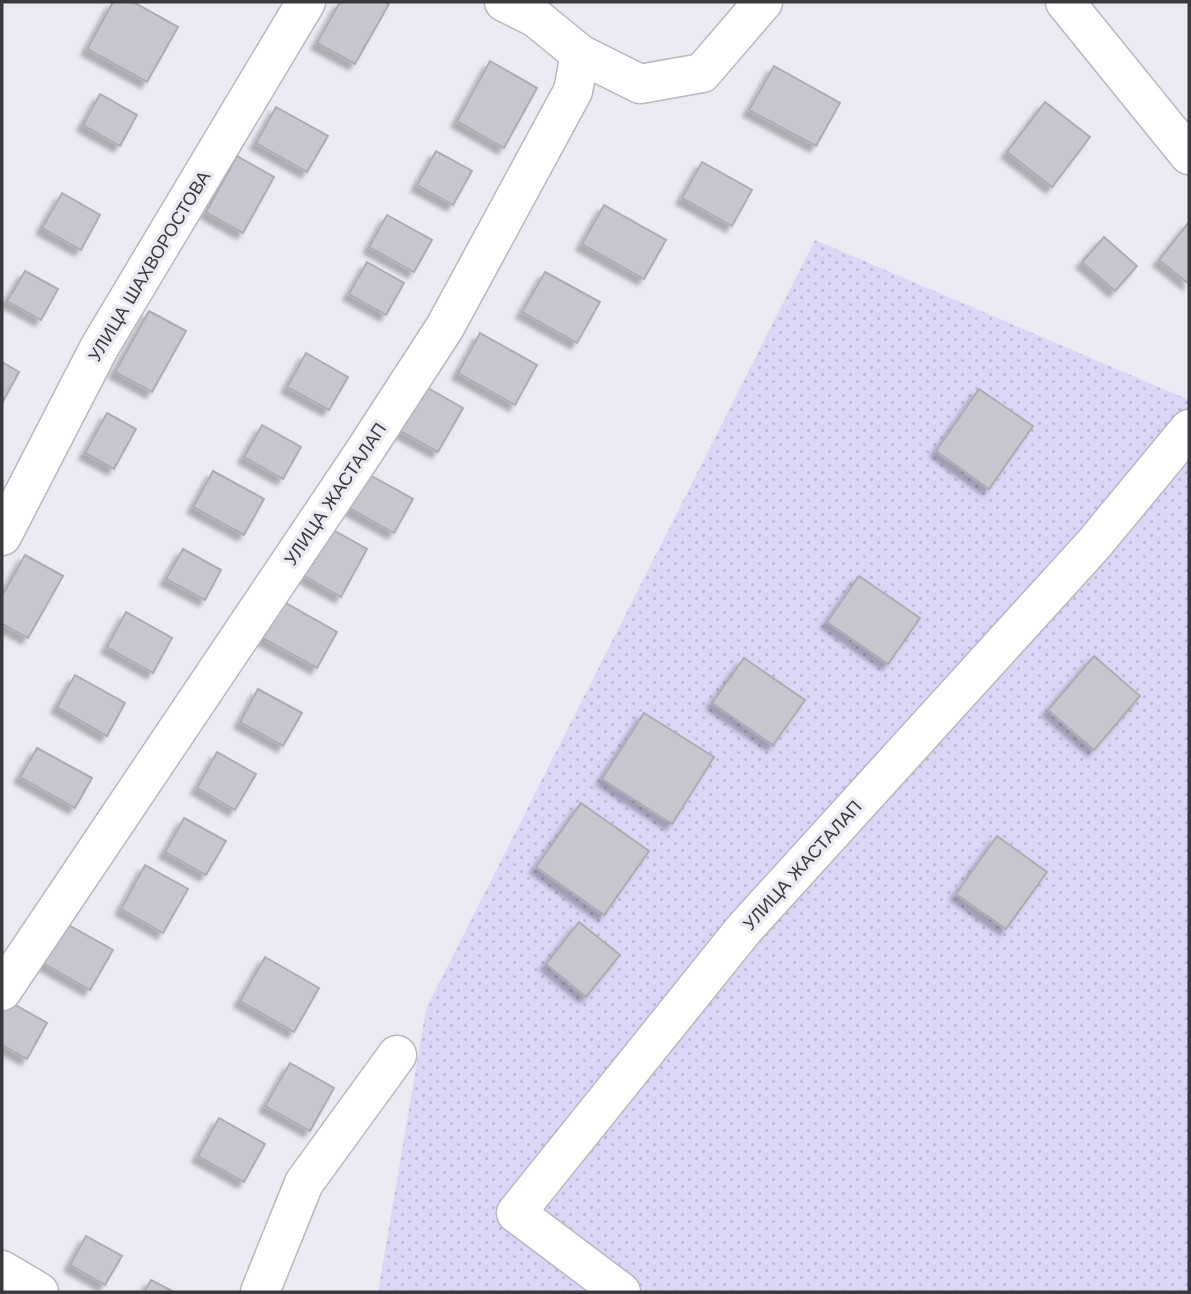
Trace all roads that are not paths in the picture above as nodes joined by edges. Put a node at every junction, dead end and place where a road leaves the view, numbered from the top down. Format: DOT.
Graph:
graph roads {
  1 [pos="306,2"];
  2 [pos="504,2"];
  3 [pos="763,2"];
  4 [pos="1065,2"];
  5 [pos="580,54"];
  6 [pos="1189,155"];
  7 [pos="1189,429"];
  8 [pos="2,536"];
  9 [pos="2,991"];
  10 [pos="397,1055"];
  11 [pos="2,1270"];
  12 [pos="39,1292"];
  13 [pos="260,1292"];
  14 [pos="621,1292"];
  1 -- 8 [label="street, УЛИЦА ШАХВОРОСТОВА"];
  2 -- 5 [label="street"];
  3 -- 5 [label="street"];
  4 -- 6 [label="street"];
  5 -- 9 [label="street, УЛИЦА ЖАСТАЛАП"];
  7 -- 14 [label="street, УЛИЦА ЖАСТАЛАП"];
  10 -- 13 [label="street"];
  11 -- 12 [label="street"];
}
